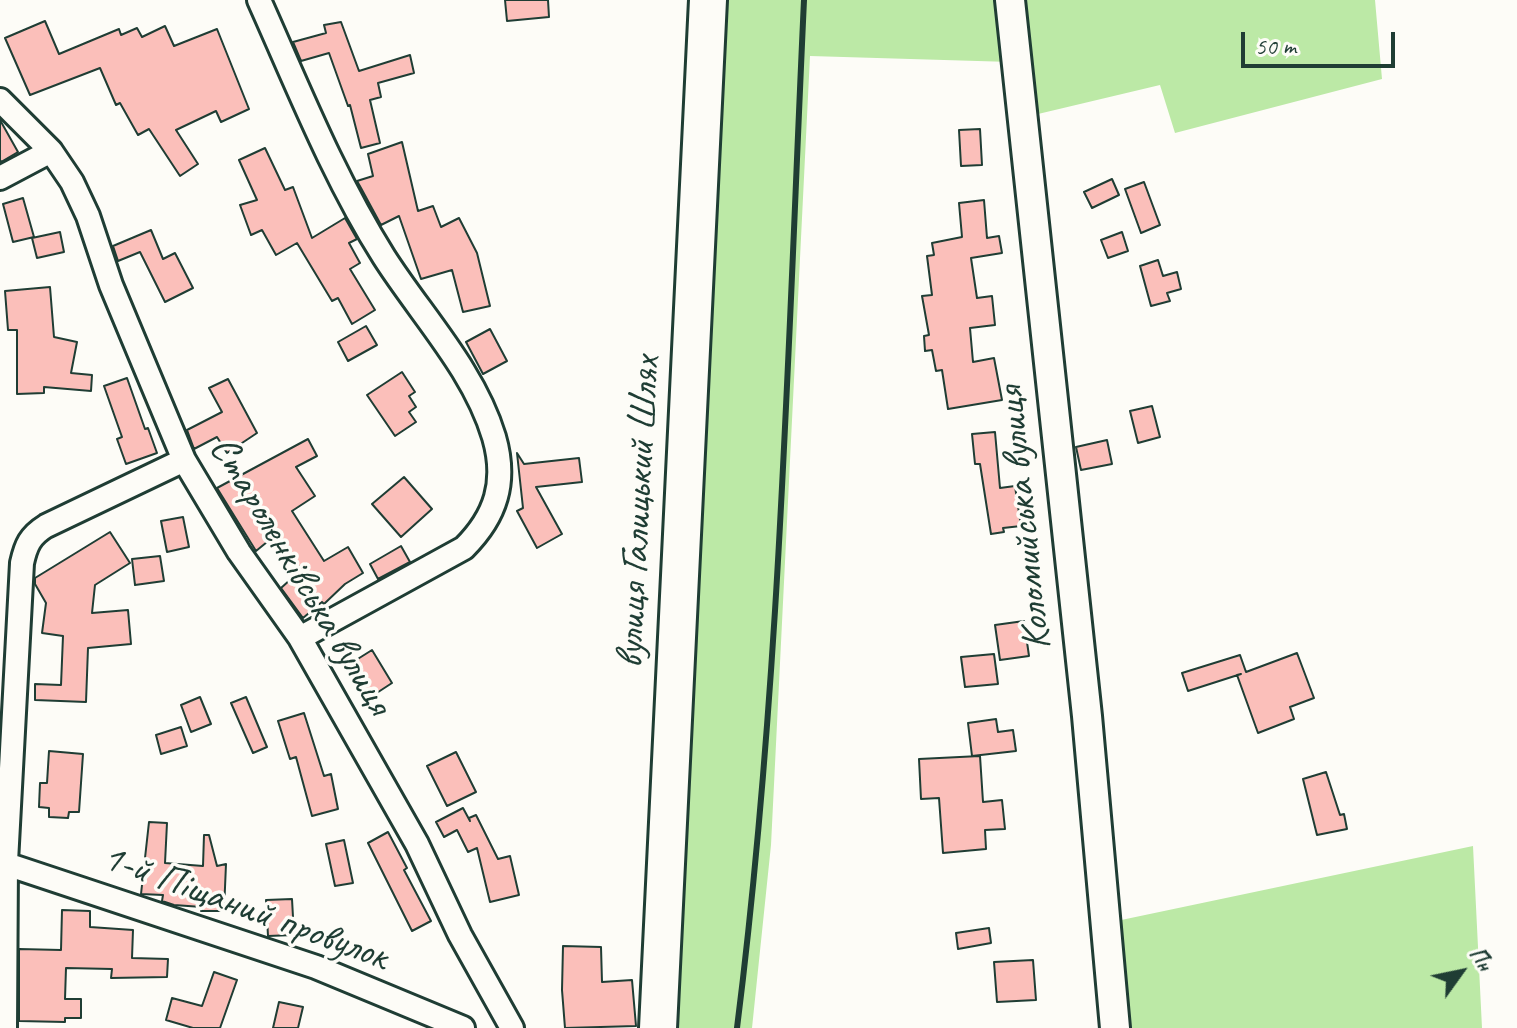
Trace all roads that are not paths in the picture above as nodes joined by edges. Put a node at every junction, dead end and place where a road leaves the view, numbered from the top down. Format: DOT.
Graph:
graph roads {
  1 [pos="259,0"];
  2 [pos="708,0"];
  3 [pos="1010,0"];
  4 [pos="0,100"];
  5 [pos="51,151"];
  6 [pos="0,178"];
  7 [pos="184,460"];
  8 [pos="300,638"];
  9 [pos="3,862"];
  10 [pos="5,1028"];
  11 [pos="463,1028"];
  12 [pos="512,1028"];
  13 [pos="658,1028"];
  14 [pos="1115,1028"];
  1 -- 8 [label="street"];
  2 -- 13 [label="highway, вулиця Галицький Шлях"];
  3 -- 14 [label="street, Коломийська вулиця"];
  4 -- 5 [label="street, Староленківська вулиця"];
  5 -- 6 [label="street"];
  5 -- 7 [label="street, Староленківська вулиця"];
  7 -- 8 [label="street, Староленківська вулиця"];
  7 -- 9 [label="street"];
  8 -- 12 [label="street, Староленківська вулиця"];
  9 -- 10 [label="street"];
  9 -- 11 [label="street, 1-й Піщаний провулок"];
}
